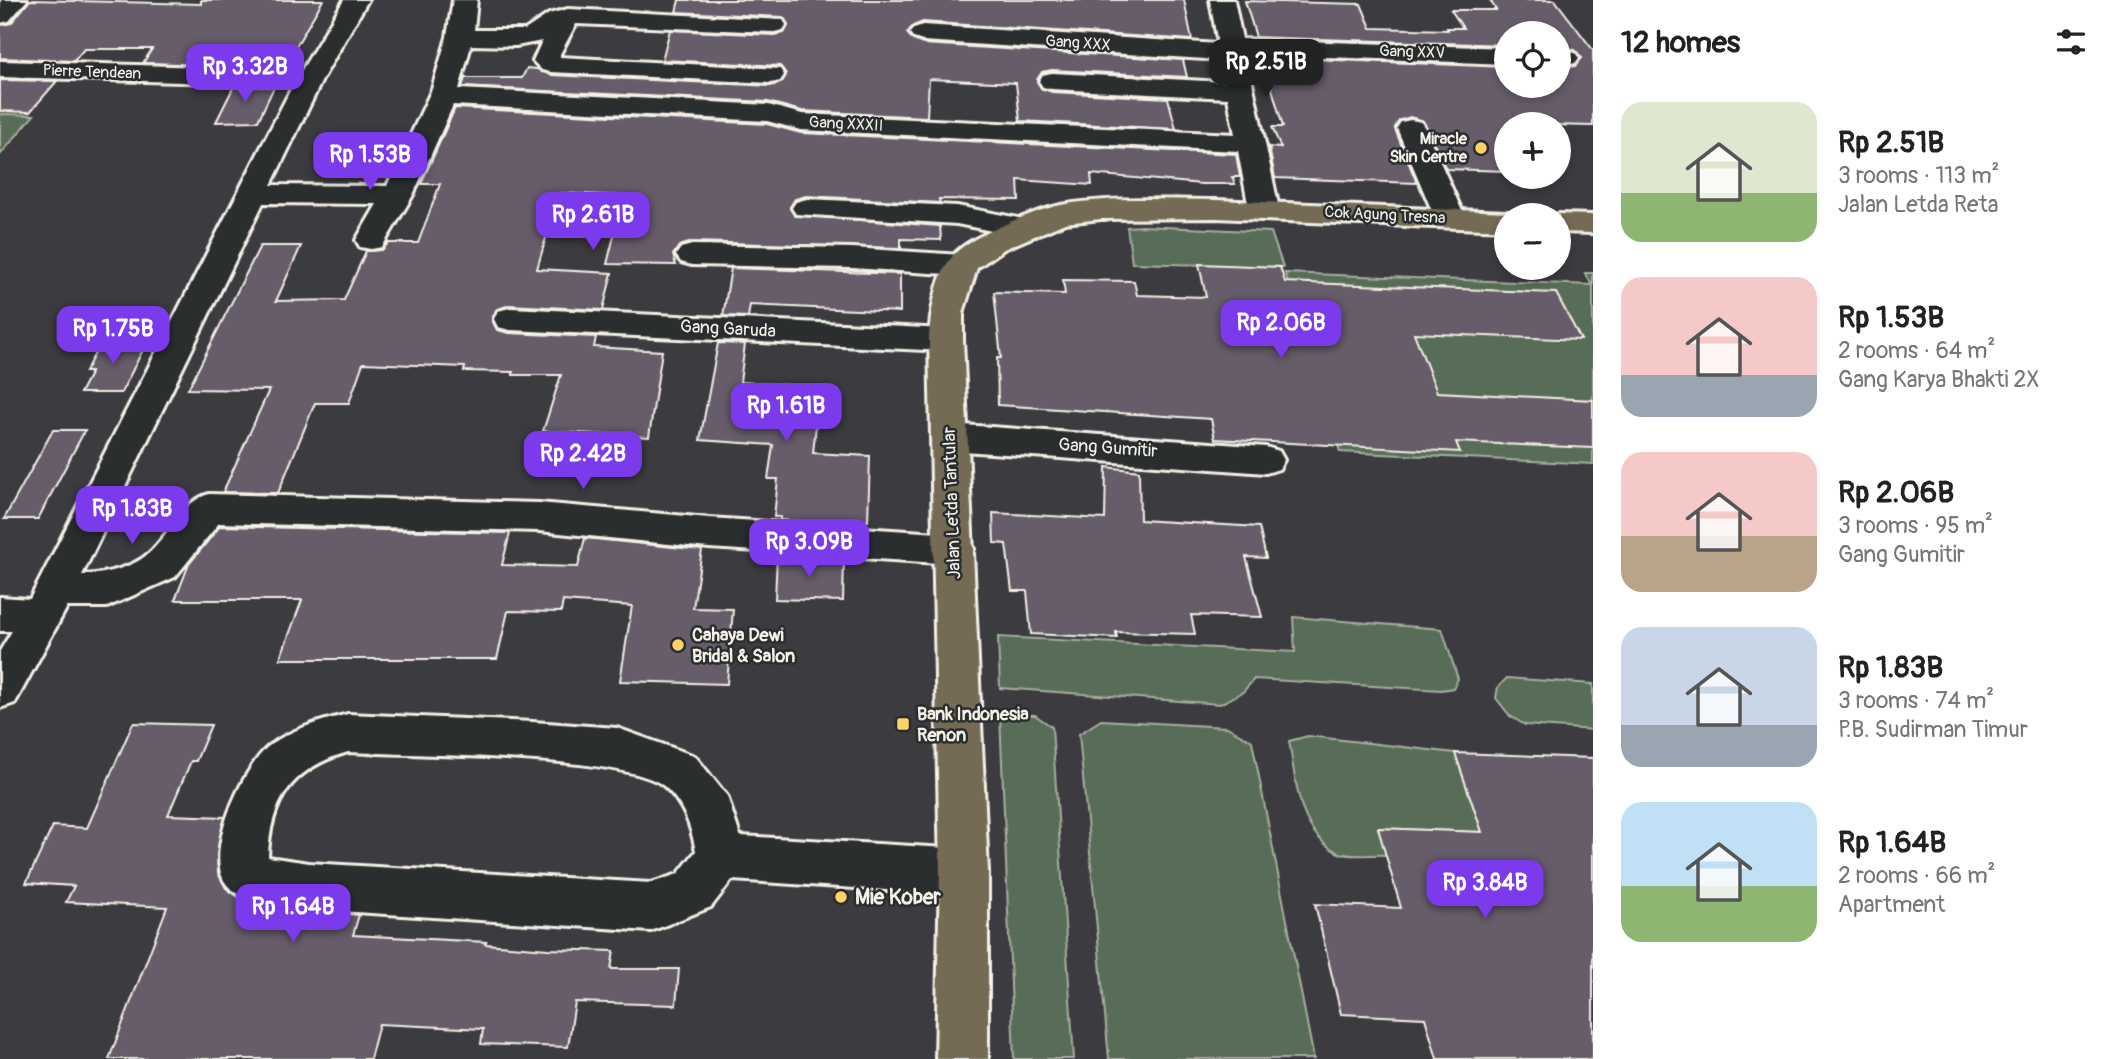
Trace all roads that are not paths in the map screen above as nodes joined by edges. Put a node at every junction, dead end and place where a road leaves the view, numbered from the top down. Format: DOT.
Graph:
graph roads {
  1 [pos="15,0"];
  2 [pos="356,0"];
  3 [pos="465,0"];
  4 [pos="766,0"];
  5 [pos="1222,0"];
  6 [pos="0,16"];
  7 [pos="568,16"];
  8 [pos="775,25"];
  9 [pos="923,33"];
  10 [pos="460,37"];
  11 [pos="1233,49"];
  12 [pos="1494,56"];
  13 [pos="0,69"];
  14 [pos="771,75"];
  15 [pos="310,78"];
  16 [pos="1052,81"];
  17 [pos="1240,90"];
  18 [pos="442,96"];
  19 [pos="768,113"];
  20 [pos="1411,128"];
  21 [pos="1251,143"];
  22 [pos="252,194"];
  23 [pos="398,195"];
  24 [pos="807,208"];
  25 [pos="1264,209"];
  26 [pos="1450,218"];
  27 [pos="1494,220"];
  28 [pos="1571,223"];
  29 [pos="1593,224"];
  30 [pos="1022,228"];
  31 [pos="371,240"];
  32 [pos="692,255"];
  33 [pos="962,265"];
  34 [pos="510,318"];
  35 [pos="946,340"];
  36 [pos="949,437"];
  37 [pos="1266,460"];
  38 [pos="954,549"];
  39 [pos="48,603"];
  40 [pos="0,614"];
  41 [pos="0,690"];
  42 [pos="720,857"];
  43 [pos="964,872"];
  44 [pos="962,1059"];
  1 -- 6 [label="street"];
  2 -- 15 [label="street"];
  3 -- 10 [label="street"];
  4 -- 8 [label="street"];
  5 -- 11 [label="street"];
  7 -- 8 [label="street"];
  7 -- 10 [label="street"];
  7 -- 14 [label="street"];
  8 -- 14 [label="street"];
  9 -- 11 [label="street, Gang XXX"];
  10 -- 18 [label="street"];
  11 -- 12 [label="street, Gang XXV"];
  11 -- 17 [label="street"];
  13 -- 15 [label="street, Pierre Tendean"];
  14 -- 19 [label="street"];
  15 -- 22 [label="street"];
  16 -- 17 [label="street"];
  17 -- 21 [label="street"];
  18 -- 19 [label="street, Gang XXXII"];
  18 -- 23 [label="street"];
  19 -- 21 [label="street, Gang XXXII"];
  20 -- 26 [label="street"];
  21 -- 25 [label="street"];
  22 -- 23 [label="street"];
  22 -- 39 [label="street"];
  23 -- 31 [label="street"];
  24 -- 30 [label="street"];
  25 -- 26 [label="main road, Cok Agung Tresna"];
  25 -- 30 [label="main road"];
  26 -- 27 [label="main road, Cok Agung Tresna"];
  28 -- 29 [label="main road"];
  30 -- 33 [label="main road"];
  32 -- 33 [label="street"];
  33 -- 35 [label="main road, Jalan Letda Tantular"];
  34 -- 35 [label="street, Gang Garuda"];
  35 -- 36 [label="main road, Jalan Letda Tantular"];
  36 -- 37 [label="street, Gang Gumitir"];
  36 -- 38 [label="main road, Jalan Letda Tantular"];
  38 -- 39 [label="street"];
  38 -- 43 [label="main road, Jalan Letda Tantular"];
  39 -- 40 [label="street"];
  39 -- 41 [label="street"];
  42 -- 42 [label="street"];
  42 -- 43 [label="street"];
  43 -- 44 [label="main road, Jalan Letda Tantular"];
}
